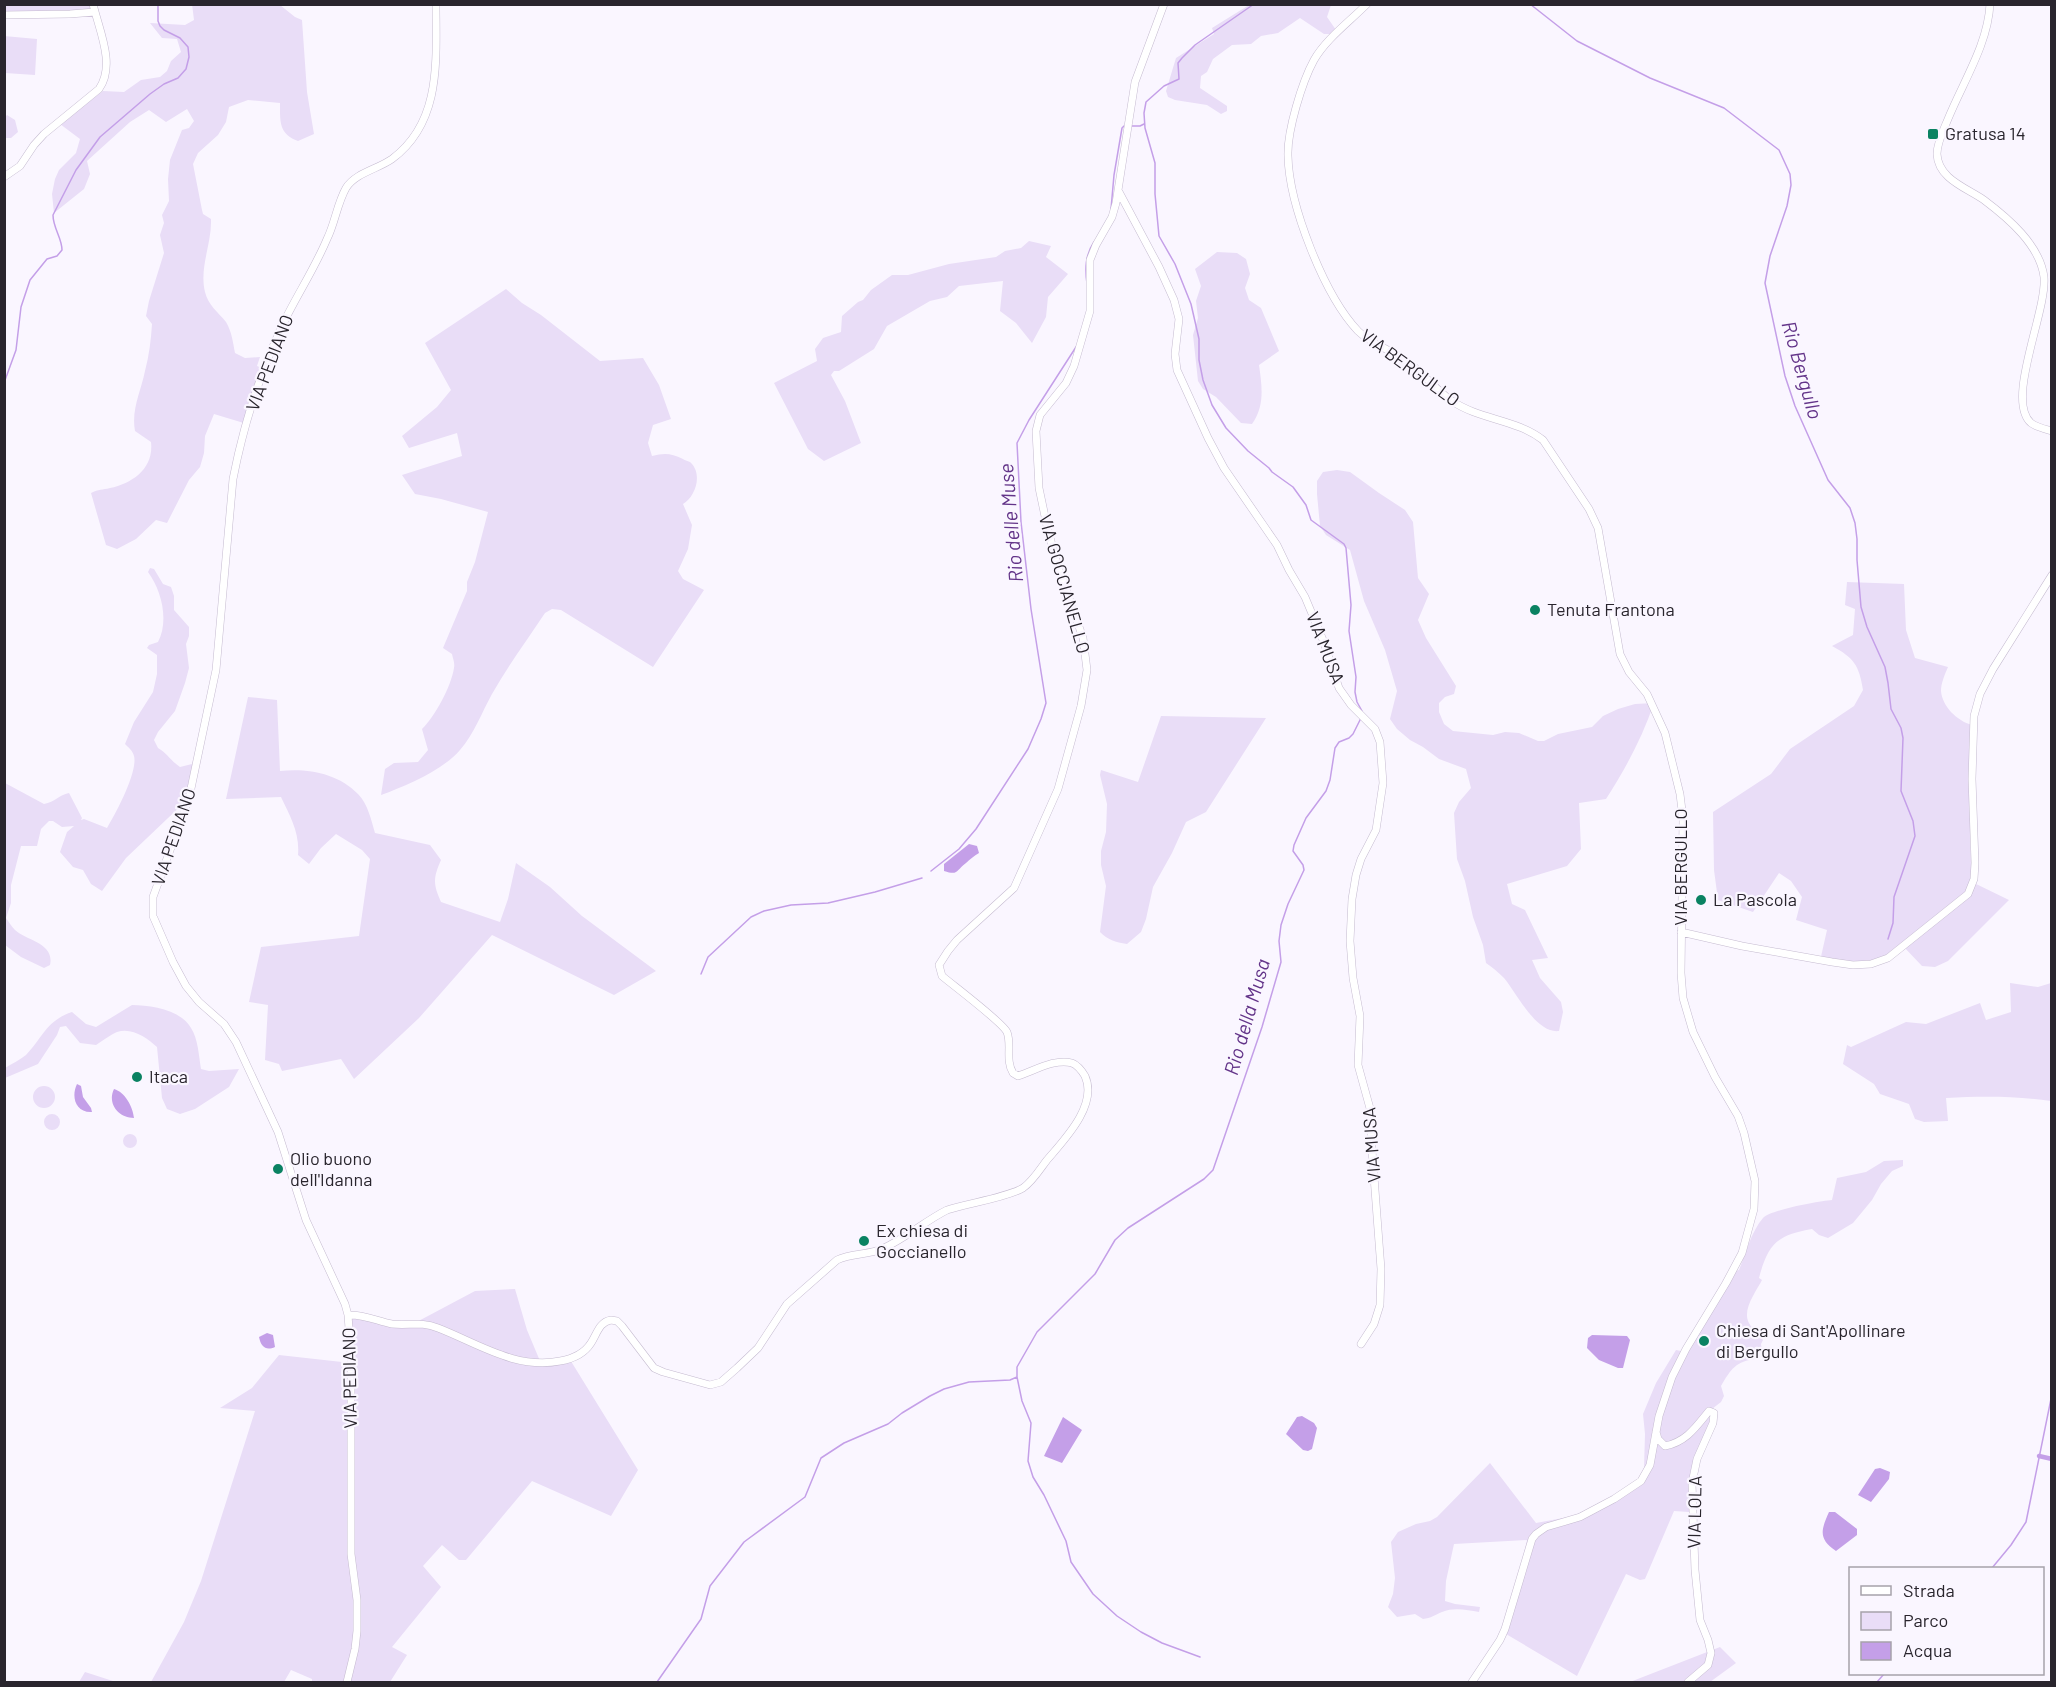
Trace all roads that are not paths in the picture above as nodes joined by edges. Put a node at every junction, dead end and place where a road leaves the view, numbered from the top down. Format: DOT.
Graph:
graph roads {
  1 [pos="436,4"];
  2 [pos="1164,4"];
  3 [pos="1367,4"];
  4 [pos="1990,4"];
  5 [pos="94,8"];
  6 [pos="4,15"];
  7 [pos="4,177"];
  8 [pos="1119,192"];
  9 [pos="2052,431"];
  10 [pos="2052,575"];
  11 [pos="1681,932"];
  12 [pos="348,1314"];
  13 [pos="1361,1344"];
  14 [pos="1656,1432"];
  15 [pos="347,1683"];
  16 [pos="1472,1683"];
  17 [pos="1688,1683"];
  1 -- 12 [label="street, VIA PEDIANO"];
  2 -- 8 [label="street, VIA GOCCIANELLO"];
  3 -- 11 [label="street, VIA BERGULLO"];
  4 -- 9 [label="street"];
  5 -- 6 [label="street"];
  5 -- 7 [label="street"];
  8 -- 12 [label="street, VIA GOCCIANELLO"];
  8 -- 13 [label="street, VIA MUSA"];
  10 -- 11 [label="street"];
  11 -- 14 [label="street, VIA BERGULLO"];
  12 -- 15 [label="street, VIA PEDIANO"];
  14 -- 16 [label="street, VIA BERGULLO"];
  14 -- 17 [label="street, VIA LOLA"];
}
